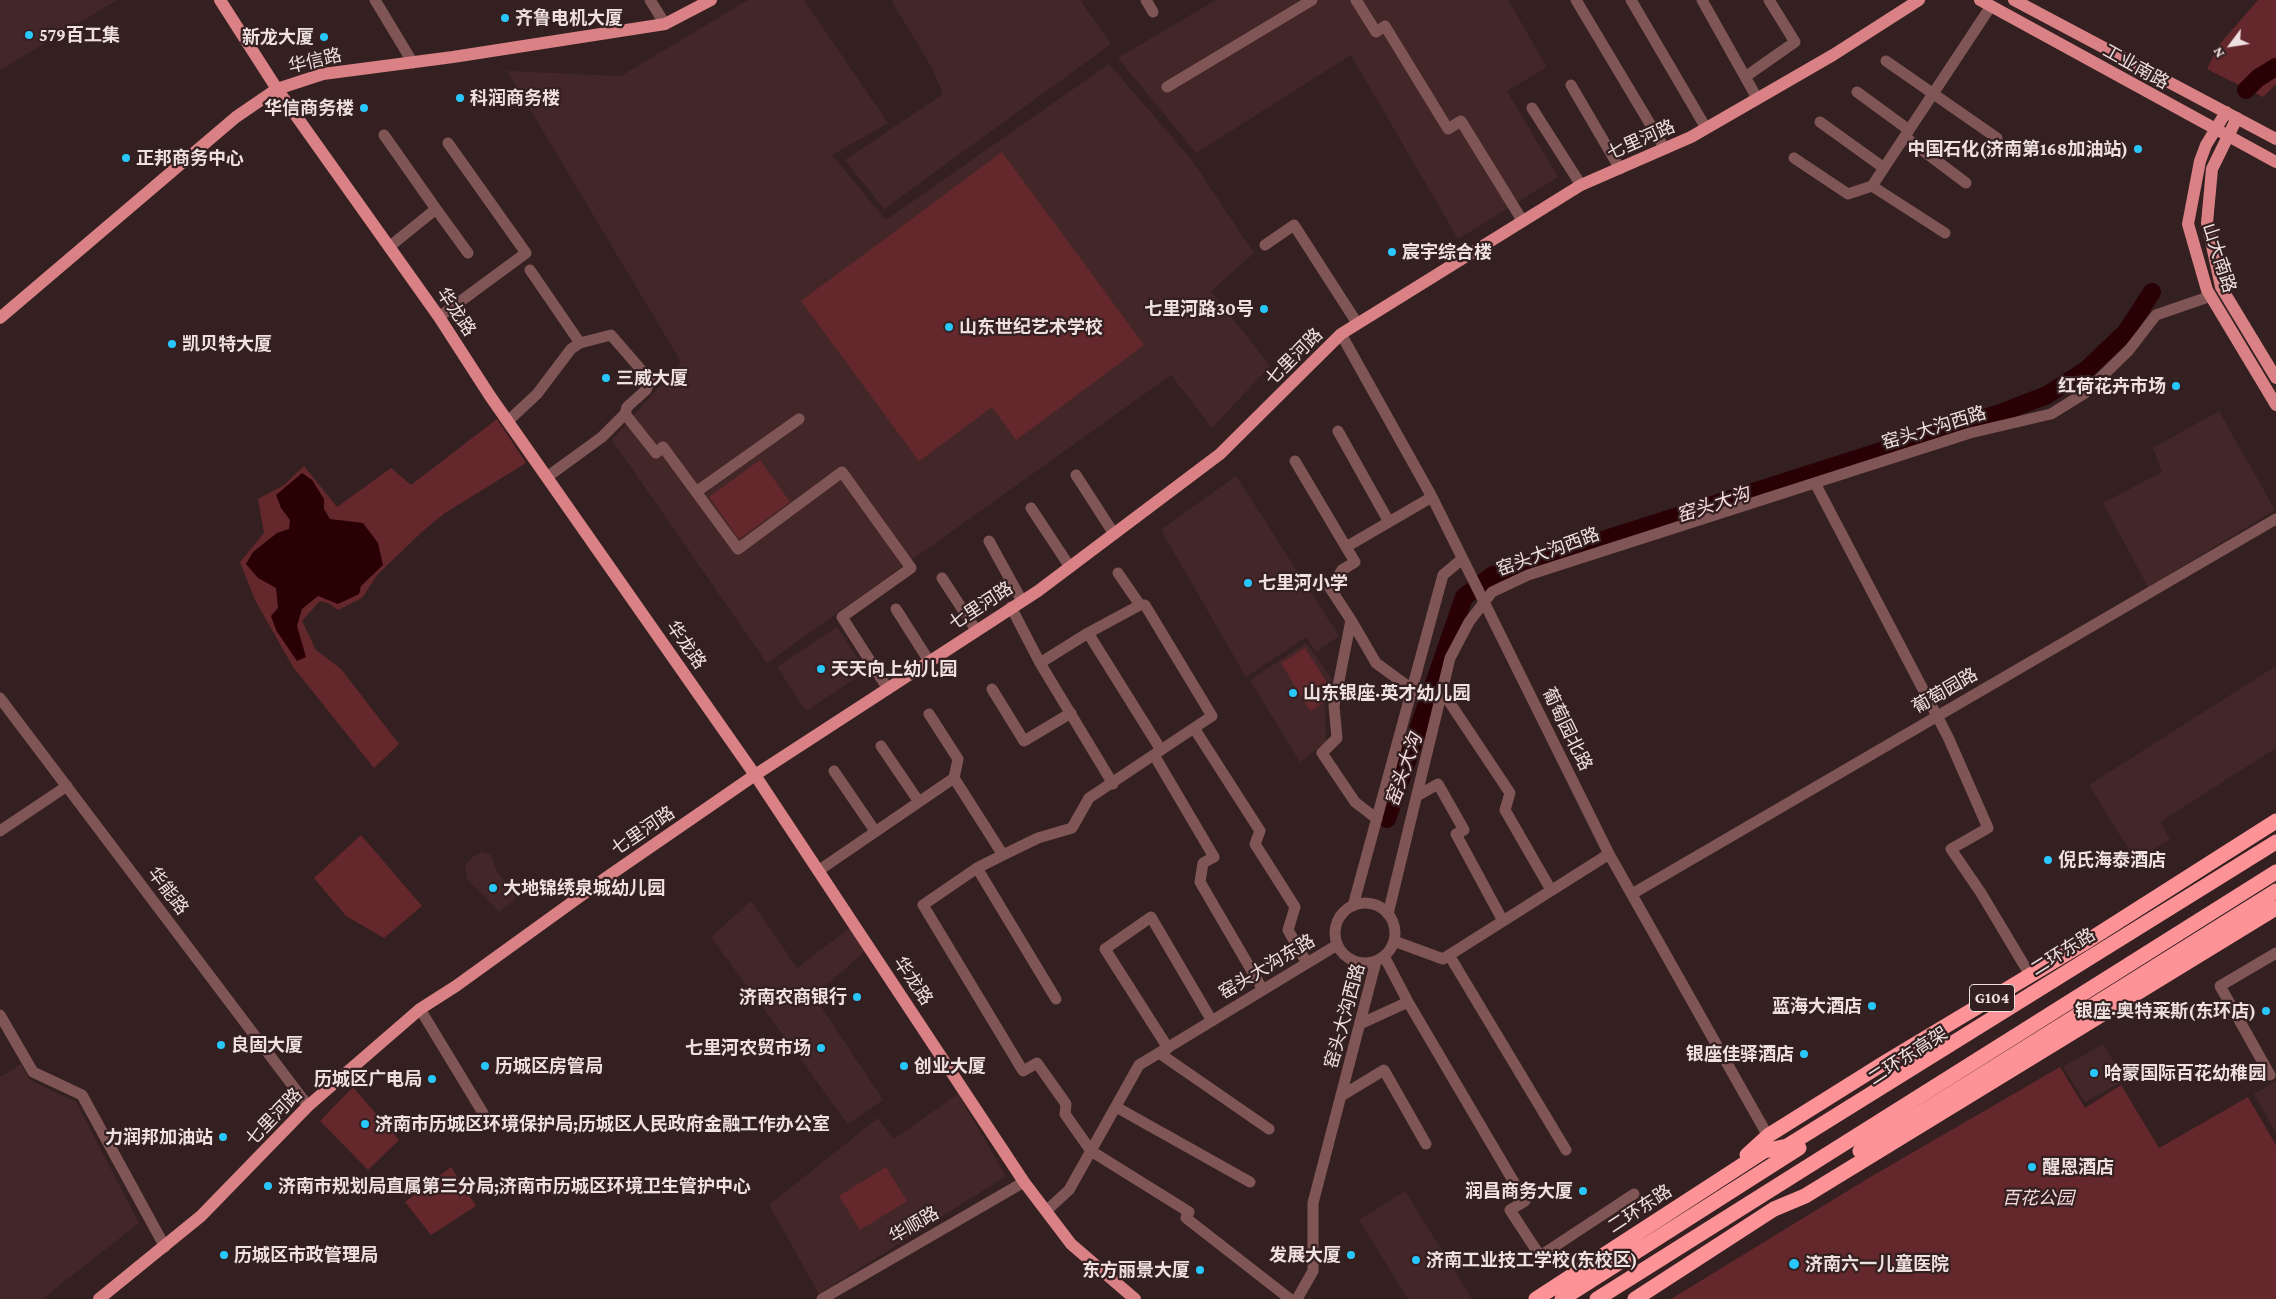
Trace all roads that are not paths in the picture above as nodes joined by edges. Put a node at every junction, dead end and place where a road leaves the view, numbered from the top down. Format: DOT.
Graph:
graph roads {
  1 [pos="220,0"];
  2 [pos="375,0"];
  3 [pos="650,0"];
  4 [pos="711,0"];
  5 [pos="1146,0"];
  6 [pos="1312,0"];
  7 [pos="1356,0"];
  8 [pos="1576,0"];
  9 [pos="1631,0"];
  10 [pos="1702,0"];
  11 [pos="1768,0"];
  12 [pos="1919,0"];
  13 [pos="2014,0"];
  14 [pos="1986,3"];
  15 [pos="1153,12"];
  16 [pos="665,24"];
  17 [pos="1886,61"];
  18 [pos="413,62"];
  19 [pos="1745,76"];
  20 [pos="1571,85"];
  21 [pos="1167,87"];
  22 [pos="277,89"];
  23 [pos="1857,92"];
  24 [pos="1933,94"];
  25 [pos="1757,98"];
  26 [pos="1532,108"];
  27 [pos="2232,115"];
  28 [pos="1820,122"];
  29 [pos="1706,128"];
  30 [pos="2216,129"];
  31 [pos="1907,134"];
  32 [pos="384,135"];
  33 [pos="2230,137"];
  34 [pos="1997,138"];
  35 [pos="2276,139"];
  36 [pos="448,143"];
  37 [pos="1665,149"];
  38 [pos="1794,158"];
  39 [pos="2276,162"];
  40 [pos="1884,168"];
  41 [pos="1620,169"];
  42 [pos="1966,183"];
  43 [pos="1581,186"];
  44 [pos="1872,186"];
  45 [pos="436,209"];
  46 [pos="1522,220"];
  47 [pos="1945,233"];
  48 [pos="1265,245"];
  49 [pos="389,247"];
  50 [pos="468,254"];
  51 [pos="530,270"];
  52 [pos="2211,296"];
  53 [pos="439,317"];
  54 [pos="0,318"];
  55 [pos="1357,324"];
  56 [pos="1341,334"];
  57 [pos="580,342"];
  58 [pos="2276,378"];
  59 [pos="2276,406"];
  60 [pos="625,414"];
  61 [pos="798,419"];
  62 [pos="508,421"];
  63 [pos="1338,432"];
  64 [pos="1295,461"];
  65 [pos="1076,476"];
  66 [pos="547,477"];
  67 [pos="1815,483"];
  68 [pos="696,492"];
  69 [pos="1432,497"];
  70 [pos="1031,508"];
  71 [pos="2276,519"];
  72 [pos="1389,522"];
  73 [pos="1114,534"];
  74 [pos="989,541"];
  75 [pos="1346,547"];
  76 [pos="1462,559"];
  77 [pos="1070,567"];
  78 [pos="1118,573"];
  79 [pos="942,578"];
  80 [pos="1484,602"];
  81 [pos="1017,604"];
  82 [pos="1140,605"];
  83 [pos="896,609"];
  84 [pos="1351,620"];
  85 [pos="976,630"];
  86 [pos="1088,634"];
  87 [pos="929,661"];
  88 [pos="1040,663"];
  89 [pos="888,688"];
  90 [pos="992,689"];
  91 [pos="1413,690"];
  92 [pos="1442,691"];
  93 [pos="0,698"];
  94 [pos="1070,713"];
  95 [pos="929,714"];
  96 [pos="1937,716"];
  97 [pos="1194,728"];
  98 [pos="881,746"];
  99 [pos="1157,752"];
  100 [pos="834,771"];
  101 [pos="755,775"];
  102 [pos="954,778"];
  103 [pos="1112,784"];
  104 [pos="67,786"];
  105 [pos="1417,796"];
  106 [pos="919,802"];
  107 [pos="1377,819"];
  108 [pos="2276,821"];
  109 [pos="2276,829"];
  110 [pos="0,831"];
  111 [pos="875,831"];
  112 [pos="2276,841"];
  113 [pos="2241,843"];
  114 [pos="2276,847"];
  115 [pos="1609,854"];
  116 [pos="1003,855"];
  117 [pos="976,868"];
  118 [pos="818,871"];
  119 [pos="2276,872"];
  120 [pos="2276,882"];
  121 [pos="1551,890"];
  122 [pos="2276,891"];
  123 [pos="1632,894"];
  124 [pos="1353,906"];
  125 [pos="2276,908"];
  126 [pos="1388,914"];
  127 [pos="1503,921"];
  128 [pos="1394,941"];
  129 [pos="1337,944"];
  130 [pos="2276,953"];
  131 [pos="1449,955"];
  132 [pos="1380,958"];
  133 [pos="1307,963"];
  134 [pos="2030,975"];
  135 [pos="1263,990"];
  136 [pos="1056,999"];
  137 [pos="1408,1002"];
  138 [pos="420,1009"];
  139 [pos="0,1015"];
  140 [pos="1212,1021"];
  141 [pos="1360,1024"];
  142 [pos="1163,1050"];
  143 [pos="2270,1075"];
  144 [pos="1341,1096"];
  145 [pos="308,1106"];
  146 [pos="1116,1107"];
  147 [pos="483,1113"];
  148 [pos="1269,1129"];
  149 [pos="1768,1136"];
  150 [pos="1426,1144"];
  151 [pos="1566,1150"];
  152 [pos="1091,1152"];
  153 [pos="1764,1152"];
  154 [pos="1024,1182"];
  155 [pos="1250,1182"];
  156 [pos="1714,1183"];
  157 [pos="1634,1194"];
  158 [pos="1774,1209"];
  159 [pos="1046,1211"];
  160 [pos="165,1247"];
  161 [pos="99,1299"];
  162 [pos="822,1299"];
  163 [pos="1135,1299"];
  164 [pos="1290,1299"];
  165 [pos="1297,1299"];
  166 [pos="1536,1299"];
  167 [pos="1562,1299"];
  168 [pos="1597,1299"];
  169 [pos="1635,1299"];
  1 -- 22 [label="main road, 华龙路"];
  2 -- 18 [label="street"];
  3 -- 16 [label="street"];
  4 -- 16 [label="main road, 华信路"];
  5 -- 15 [label="street"];
  6 -- 21 [label="street"];
  7 -- 46 [label="street"];
  8 -- 37 [label="street"];
  9 -- 29 [label="street"];
  10 -- 19 [label="street"];
  11 -- 19 [label="street"];
  12 -- 25 [label="main road, 七里河路"];
  13 -- 27 [label="main road, 工业南路"];
  14 -- 24 [label="street"];
  14 -- 30 [label="main road, 工业南路"];
  16 -- 18 [label="main road, 华信路"];
  17 -- 24 [label="street"];
  18 -- 22 [label="main road, 华信路"];
  19 -- 25 [label="street"];
  20 -- 41 [label="street"];
  22 -- 49 [label="main road, 华龙路"];
  22 -- 54 [label="main road, 华信路"];
  23 -- 31 [label="street"];
  24 -- 31 [label="street"];
  24 -- 34 [label="street"];
  25 -- 29 [label="main road, 七里河路"];
  26 -- 43 [label="street"];
  27 -- 30 [label="main road, 山大南路"];
  27 -- 33 [label="main road, 山大南路"];
  27 -- 35 [label="main road, 工业南路"];
  28 -- 40 [label="street"];
  29 -- 37 [label="main road, 七里河路"];
  30 -- 33 [label="main road, 工业南路"];
  30 -- 52 [label="main road, 山大南路"];
  31 -- 40 [label="street"];
  31 -- 42 [label="street"];
  32 -- 45 [label="street"];
  33 -- 39 [label="main road, 工业南路"];
  33 -- 58 [label="main road, 山大南路"];
  36 -- 53 [label="street"];
  37 -- 41 [label="main road, 七里河路"];
  38 -- 44 [label="street"];
  40 -- 44 [label="street"];
  41 -- 43 [label="main road, 七里河路"];
  43 -- 46 [label="main road, 七里河路"];
  44 -- 47 [label="street"];
  45 -- 49 [label="street"];
  45 -- 50 [label="street"];
  46 -- 55 [label="main road, 七里河路"];
  48 -- 55 [label="street"];
  49 -- 53 [label="main road, 华龙路"];
  51 -- 57 [label="street"];
  52 -- 59 [label="main road, 山大南路"];
  52 -- 67 [label="street, 窑头大沟西路"];
  53 -- 62 [label="main road, 华龙路"];
  55 -- 56 [label="main road, 七里河路"];
  56 -- 69 [label="street, 葡萄园北路"];
  56 -- 73 [label="main road, 七里河路"];
  57 -- 60 [label="street"];
  57 -- 62 [label="street"];
  60 -- 66 [label="street"];
  60 -- 68 [label="street"];
  61 -- 68 [label="street"];
  62 -- 66 [label="main road, 华龙路"];
  63 -- 72 [label="street"];
  64 -- 75 [label="street"];
  65 -- 73 [label="street"];
  66 -- 101 [label="main road, 华龙路"];
  67 -- 80 [label="street, 窑头大沟西路"];
  67 -- 96 [label="street"];
  68 -- 89 [label="street"];
  69 -- 72 [label="street"];
  69 -- 76 [label="street, 葡萄园北路"];
  70 -- 77 [label="street"];
  71 -- 96 [label="street, 葡萄园路"];
  72 -- 75 [label="street"];
  73 -- 77 [label="main road, 七里河路"];
  74 -- 81 [label="street"];
  75 -- 84 [label="street"];
  76 -- 80 [label="street, 葡萄园北路"];
  76 -- 91 [label="street, 窑头大沟东路"];
  77 -- 81 [label="main road, 七里河路"];
  78 -- 82 [label="street"];
  79 -- 85 [label="street"];
  80 -- 92 [label="street, 窑头大沟西路"];
  80 -- 115 [label="street, 葡萄园北路"];
  81 -- 85 [label="main road, 七里河路"];
  81 -- 88 [label="street"];
  82 -- 86 [label="street"];
  82 -- 97 [label="street"];
  83 -- 87 [label="street"];
  84 -- 91 [label="street"];
  84 -- 107 [label="street"];
  85 -- 87 [label="main road, 七里河路"];
  86 -- 88 [label="street"];
  86 -- 99 [label="street"];
  87 -- 89 [label="main road, 七里河路"];
  88 -- 94 [label="street"];
  89 -- 101 [label="main road, 七里河路"];
  90 -- 94 [label="street"];
  91 -- 107 [label="street, 窑头大沟东路"];
  92 -- 105 [label="street, 窑头大沟西路"];
  92 -- 121 [label="street"];
  93 -- 104 [label="street, 华能路"];
  94 -- 103 [label="street"];
  95 -- 102 [label="street"];
  96 -- 123 [label="street, 葡萄园路"];
  96 -- 134 [label="street"];
  97 -- 99 [label="street"];
  97 -- 133 [label="street"];
  98 -- 106 [label="street"];
  99 -- 103 [label="street"];
  99 -- 135 [label="street"];
  100 -- 111 [label="street"];
  101 -- 118 [label="main road, 华龙路"];
  101 -- 138 [label="main road, 七里河路"];
  102 -- 106 [label="street"];
  102 -- 116 [label="street"];
  103 -- 116 [label="street"];
  104 -- 110 [label="street"];
  104 -- 145 [label="street, 华能路"];
  105 -- 126 [label="street, 窑头大沟西路"];
  105 -- 127 [label="street"];
  106 -- 111 [label="street"];
  107 -- 124 [label="street, 窑头大沟东路"];
  108 -- 113 [label="highway, 二环东路 / G104"];
  109 -- 153 [label="highway"];
  111 -- 118 [label="street"];
  112 -- 113 [label="highway, 二环东路"];
  112 -- 153 [label="highway, 二环东路 / G104"];
  113 -- 134 [label="highway, 二环东路 / G104"];
  114 -- 167 [label="highway, 二环东高架"];
  115 -- 121 [label="street"];
  115 -- 123 [label="street, 葡萄园北路"];
  116 -- 117 [label="street"];
  117 -- 136 [label="street"];
  117 -- 152 [label="street"];
  118 -- 154 [label="main road, 华龙路"];
  119 -- 168 [label="highway"];
  120 -- 158 [label="highway"];
  121 -- 127 [label="street"];
  122 -- 158 [label="highway"];
  123 -- 149 [label="street, 葡萄园北路"];
  124 -- 126 [label="street"];
  124 -- 129 [label="street, 窑头大沟东路"];
  125 -- 158 [label="highway"];
  126 -- 128 [label="street, 窑头大沟西路"];
  127 -- 131 [label="street"];
  128 -- 131 [label="street"];
  128 -- 132 [label="street, 窑头大沟西路"];
  129 -- 132 [label="street"];
  129 -- 133 [label="street, 窑头大沟东路"];
  130 -- 143 [label="street"];
  131 -- 151 [label="street"];
  132 -- 137 [label="street"];
  132 -- 141 [label="street, 窑头大沟西路"];
  133 -- 135 [label="street, 窑头大沟东路"];
  134 -- 149 [label="highway, 二环东路 / G104"];
  135 -- 140 [label="street, 窑头大沟东路"];
  137 -- 141 [label="street"];
  137 -- 157 [label="street"];
  138 -- 145 [label="main road, 七里河路"];
  138 -- 147 [label="street"];
  139 -- 160 [label="street"];
  140 -- 142 [label="street, 窑头大沟东路"];
  140 -- 142 [label="street"];
  141 -- 144 [label="street, 窑头大沟西路"];
  142 -- 146 [label="street, 窑头大沟东路"];
  142 -- 148 [label="street"];
  144 -- 150 [label="street"];
  144 -- 165 [label="street, 窑头大沟西路"];
  145 -- 160 [label="main road, 七里河路"];
  146 -- 152 [label="street, 窑头大沟东路"];
  146 -- 155 [label="street"];
  149 -- 156 [label="highway, 二环东路 / G104"];
  152 -- 159 [label="street, 窑头大沟东路"];
  152 -- 164 [label="street"];
  153 -- 156 [label="highway, 二环东路 / G104"];
  154 -- 159 [label="main road, 华龙路"];
  154 -- 162 [label="street, 华顺路"];
  156 -- 166 [label="highway, 二环东路 / G104"];
  158 -- 169 [label="highway"];
  159 -- 163 [label="main road, 华龙路"];
  160 -- 161 [label="main road, 七里河路"];
}
